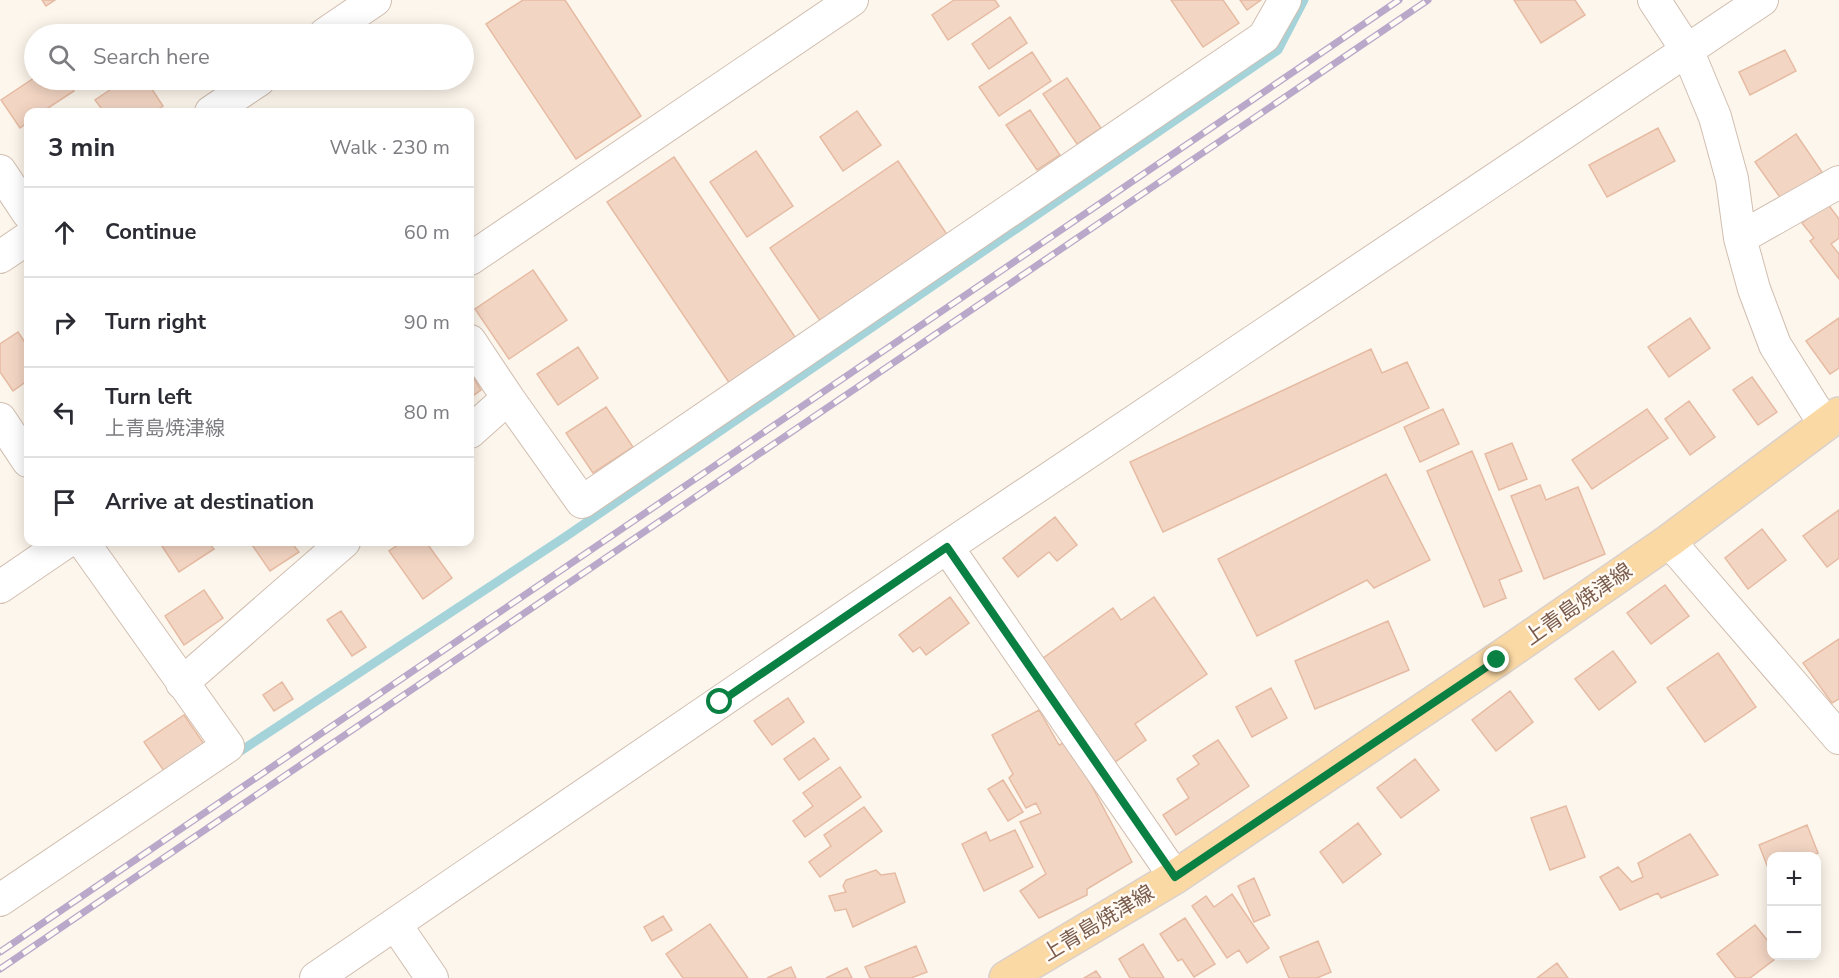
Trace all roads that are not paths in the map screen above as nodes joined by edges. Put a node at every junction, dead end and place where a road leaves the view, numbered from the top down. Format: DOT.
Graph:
graph roads {
  1 [pos="375,0"];
  2 [pos="852,0"];
  3 [pos="1285,0"];
  4 [pos="1654,0"];
  5 [pos="1762,0"];
  6 [pos="340,24"];
  7 [pos="1688,52"];
  8 [pos="245,90"];
  9 [pos="217,108"];
  10 [pos="0,171"];
  11 [pos="1839,182"];
  12 [pos="24,207"];
  13 [pos="1740,238"];
  14 [pos="24,241"];
  15 [pos="474,256"];
  16 [pos="0,257"];
  17 [pos="474,347"];
  18 [pos="508,398"];
  19 [pos="0,418"];
  20 [pos="1832,419"];
  21 [pos="474,428"];
  22 [pos="24,455"];
  23 [pos="1670,541"];
  24 [pos="60,546"];
  25 [pos="85,546"];
  26 [pos="339,546"];
  27 [pos="947,547"];
  28 [pos="0,587"];
  29 [pos="182,683"];
  30 [pos="1839,738"];
  31 [pos="1175,877"];
  32 [pos="0,900"];
  33 [pos="395,924"];
  34 [pos="316,978"];
  35 [pos="432,978"];
  36 [pos="1006,978"];
  1 -- 6 [label="street"];
  2 -- 15 [label="street"];
  3 -- 18 [label="street"];
  4 -- 7 [label="street"];
  5 -- 7 [label="street"];
  7 -- 13 [label="street"];
  7 -- 27 [label="street"];
  8 -- 9 [label="street"];
  10 -- 12 [label="street"];
  11 -- 13 [label="street"];
  13 -- 20 [label="street"];
  14 -- 16 [label="street"];
  17 -- 18 [label="street"];
  18 -- 21 [label="street"];
  19 -- 22 [label="street"];
  20 -- 23 [label="main road, 上青島焼津線"];
  23 -- 30 [label="street"];
  23 -- 31 [label="main road, 上青島焼津線"];
  24 -- 28 [label="street"];
  25 -- 29 [label="street"];
  26 -- 29 [label="street"];
  27 -- 31 [label="street"];
  27 -- 33 [label="street"];
  29 -- 32 [label="street"];
  31 -- 36 [label="main road, 上青島焼津線"];
  33 -- 34 [label="street"];
  33 -- 35 [label="street"];
}
